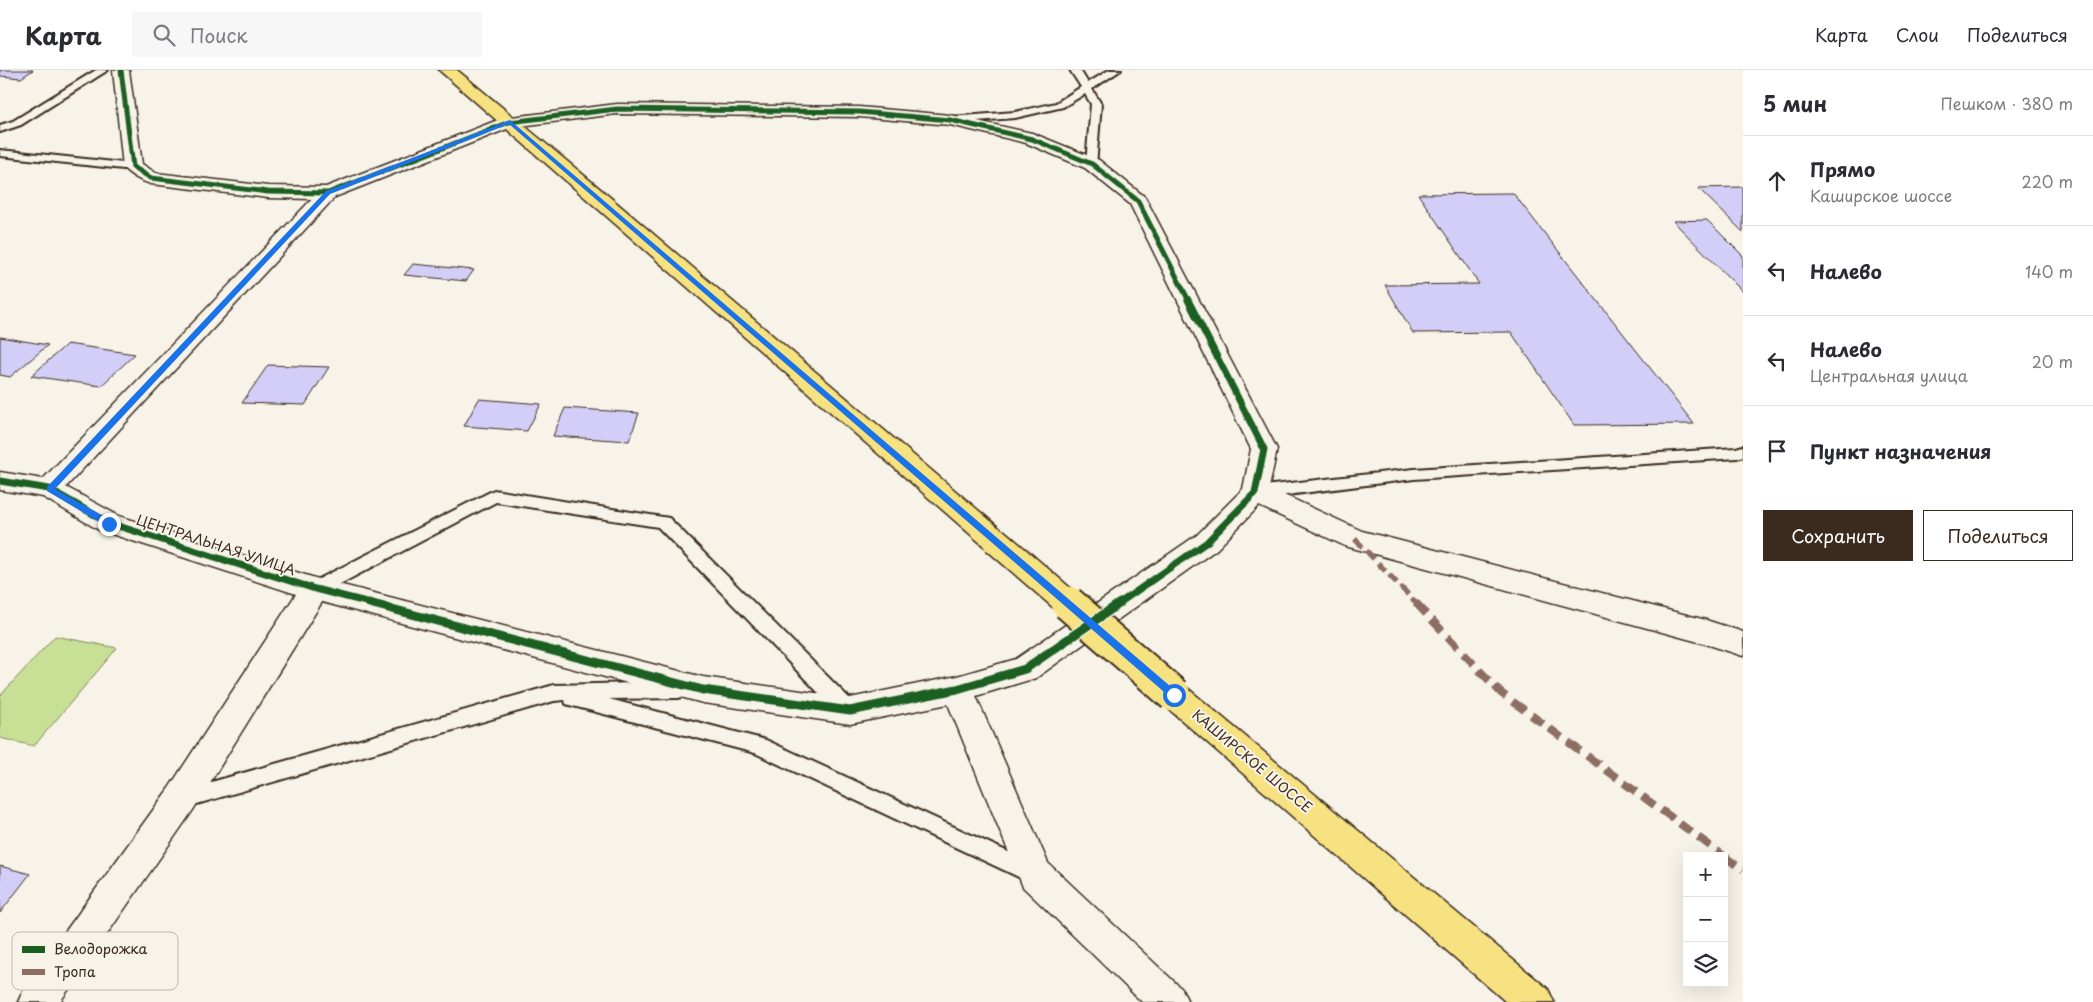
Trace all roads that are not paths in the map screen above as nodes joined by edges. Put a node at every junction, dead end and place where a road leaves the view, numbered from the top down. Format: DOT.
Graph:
graph roads {
  1 [pos="103,70"];
  2 [pos="121,70"];
  3 [pos="447,70"];
  4 [pos="1075,70"];
  5 [pos="1116,70"];
  6 [pos="1086,87"];
  7 [pos="950,120"];
  8 [pos="510,122"];
  9 [pos="0,129"];
  10 [pos="0,153"];
  11 [pos="1092,164"];
  12 [pos="134,167"];
  13 [pos="328,193"];
  14 [pos="1743,451"];
  15 [pos="0,481"];
  16 [pos="49,489"];
  17 [pos="1255,493"];
  18 [pos="315,589"];
  19 [pos="1743,644"];
  20 [pos="957,689"];
  21 [pos="703,690"];
  22 [pos="554,693"];
  23 [pos="850,711"];
  24 [pos="181,799"];
  25 [pos="1035,875"];
  26 [pos="87,932"];
  27 [pos="46,990"];
  28 [pos="37,1002"];
  29 [pos="1168,1002"];
  30 [pos="1535,1002"];
  1 -- 9 [label="lane"];
  2 -- 12 [label="street"];
  3 -- 8 [label="main road, КАШИРСКОЕ ШОССЕ"];
  4 -- 6 [label="lane"];
  5 -- 6 [label="lane"];
  6 -- 7 [label="lane"];
  6 -- 11 [label="lane"];
  7 -- 8 [label="street"];
  7 -- 11 [label="street"];
  8 -- 13 [label="street"];
  8 -- 30 [label="main road, КАШИРСКОЕ ШОССЕ, bridge"];
  10 -- 12 [label="lane"];
  11 -- 17 [label="street"];
  12 -- 13 [label="street"];
  13 -- 16 [label="street"];
  14 -- 17 [label="lane"];
  15 -- 16 [label="street, ЦЕНТРАЛЬНАЯ УЛИЦА"];
  16 -- 18 [label="street, ЦЕНТРАЛЬНАЯ УЛИЦА"];
  17 -- 19 [label="street"];
  17 -- 20 [label="street, ЦЕНТРАЛЬНАЯ УЛИЦА"];
  18 -- 21 [label="street, ЦЕНТРАЛЬНАЯ УЛИЦА"];
  18 -- 23 [label="lane"];
  18 -- 24 [label="street"];
  20 -- 23 [label="street, ЦЕНТРАЛЬНАЯ УЛИЦА"];
  20 -- 25 [label="street"];
  21 -- 22 [label="lane"];
  21 -- 23 [label="street, ЦЕНТРАЛЬНАЯ УЛИЦА"];
  22 -- 24 [label="lane"];
  22 -- 25 [label="lane"];
  24 -- 26 [label="street"];
  25 -- 29 [label="street"];
  27 -- 28 [label="street"];
}
